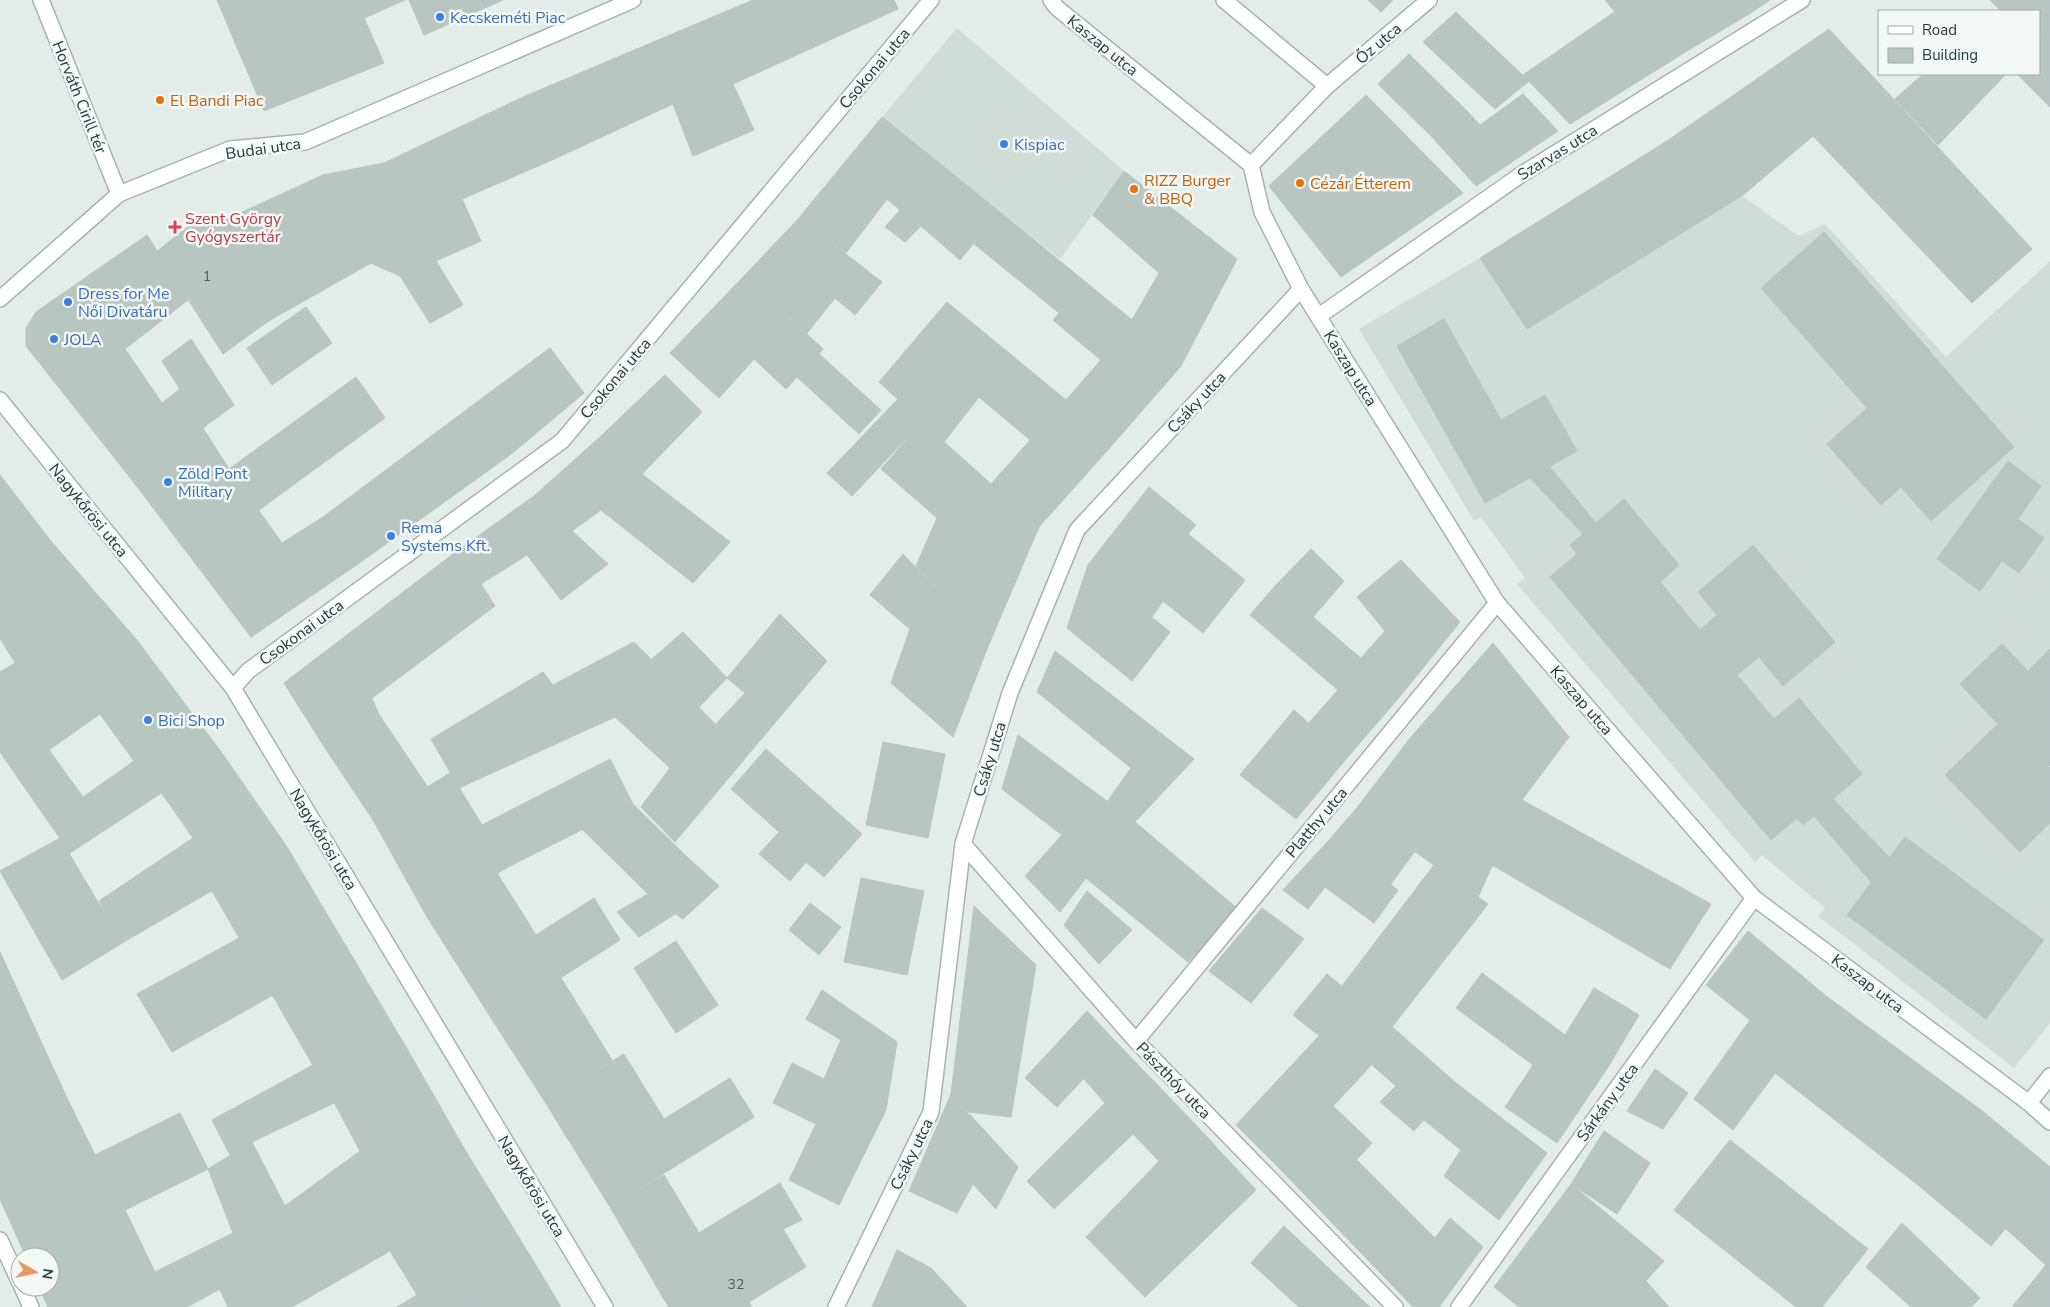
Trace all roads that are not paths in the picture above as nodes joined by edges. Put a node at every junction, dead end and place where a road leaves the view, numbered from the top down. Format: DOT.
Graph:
graph roads {
  1 [pos="41,0"];
  2 [pos="633,0"];
  3 [pos="931,0"];
  4 [pos="1051,0"];
  5 [pos="1224,0"];
  6 [pos="1429,0"];
  7 [pos="1802,0"];
  8 [pos="1327,86"];
  9 [pos="1251,165"];
  10 [pos="119,194"];
  11 [pos="1301,288"];
  12 [pos="0,299"];
  13 [pos="1319,316"];
  14 [pos="0,400"];
  15 [pos="1497,602"];
  16 [pos="233,688"];
  17 [pos="963,844"];
  18 [pos="1754,898"];
  19 [pos="1136,1041"];
  20 [pos="2050,1076"];
  21 [pos="2029,1103"];
  22 [pos="2050,1122"];
  23 [pos="0,1240"];
  24 [pos="10,1262"];
  25 [pos="605,1307"];
  26 [pos="836,1307"];
  27 [pos="1395,1307"];
  28 [pos="1459,1307"];
  1 -- 10 [label="street, Horváth Cirill tér"];
  2 -- 10 [label="street, Budai utca"];
  3 -- 16 [label="street, Csokonai utca"];
  4 -- 9 [label="street, Kaszap utca"];
  5 -- 8 [label="street"];
  6 -- 8 [label="street, Őz utca"];
  7 -- 13 [label="street, Szarvas utca"];
  8 -- 9 [label="street"];
  9 -- 11 [label="street, Kaszap utca"];
  10 -- 12 [label="street, Budai utca"];
  11 -- 13 [label="street, Kaszap utca"];
  11 -- 17 [label="street, Csáky utca"];
  13 -- 15 [label="street, Kaszap utca"];
  14 -- 16 [label="street, Nagykőrösi utca"];
  15 -- 18 [label="street, Kaszap utca"];
  15 -- 19 [label="street, Platthy utca"];
  16 -- 25 [label="street, Nagykőrösi utca"];
  17 -- 19 [label="street, Pászthóy utca"];
  17 -- 26 [label="street, Csáky utca"];
  18 -- 21 [label="street, Kaszap utca"];
  18 -- 28 [label="street, Sárkány utca"];
  19 -- 27 [label="street, Pászthóy utca"];
  20 -- 21 [label="street"];
  21 -- 22 [label="street, Kaszap utca"];
  23 -- 24 [label="street"];
}
